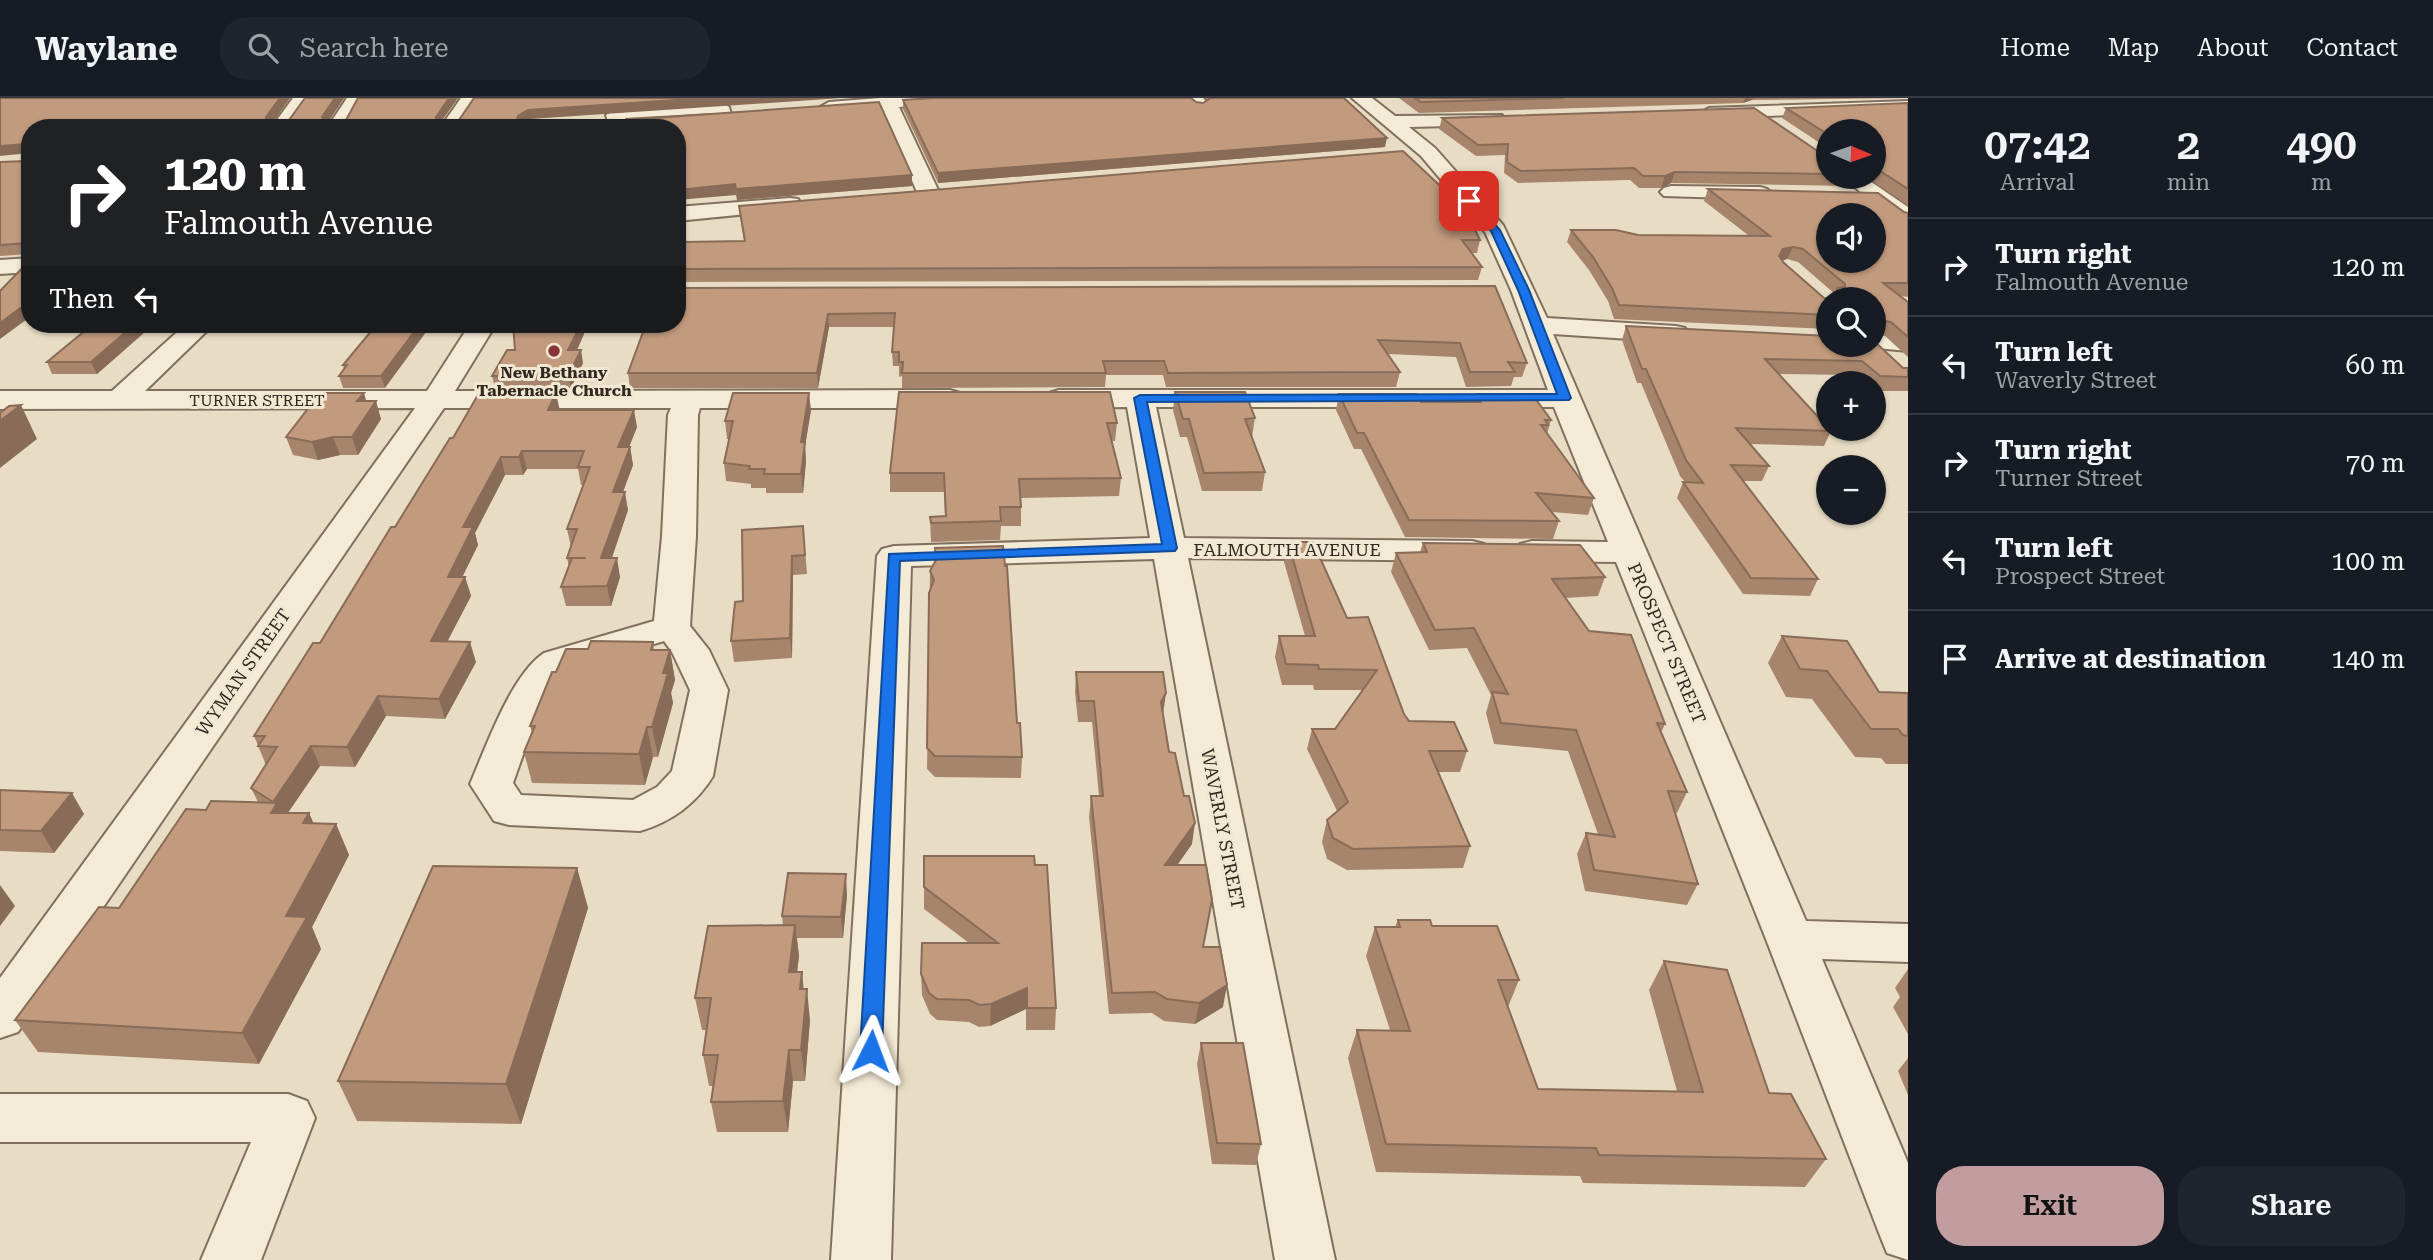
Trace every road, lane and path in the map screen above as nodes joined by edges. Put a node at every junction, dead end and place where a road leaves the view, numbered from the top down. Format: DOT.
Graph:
graph roads {
  1 [pos="302,98"];
  2 [pos="356,98"];
  3 [pos="470,98"];
  4 [pos="956,98"];
  5 [pos="1361,98"];
  6 [pos="1730,98"];
  7 [pos="880,102"];
  8 [pos="1908,106"];
  9 [pos="813,108"];
  10 [pos="1760,112"];
  11 [pos="729,114"];
  12 [pos="1690,114"];
  13 [pos="287,119"];
  14 [pos="342,119"];
  15 [pos="455,119"];
  16 [pos="677,119"];
  17 [pos="1510,119"];
  18 [pos="1392,122"];
  19 [pos="1789,133"];
  20 [pos="1428,152"];
  21 [pos="1395,154"];
  22 [pos="1868,189"];
  23 [pos="955,190"];
  24 [pos="928,192"];
  25 [pos="1671,192"];
  26 [pos="900,194"];
  27 [pos="1781,194"];
  28 [pos="1836,195"];
  29 [pos="1878,196"];
  30 [pos="816,202"];
  31 [pos="686,213"];
  32 [pos="1908,216"];
  33 [pos="1496,290"];
  34 [pos="1524,290"];
  35 [pos="1535,326"];
  36 [pos="191,333"];
  37 [pos="477,333"];
  38 [pos="1698,335"];
  39 [pos="1886,348"];
  40 [pos="1903,354"];
  41 [pos="1140,398"];
  42 [pos="1565,398"];
  43 [pos="689,399"];
  44 [pos="976,399"];
  45 [pos="1031,399"];
  46 [pos="0,400"];
  47 [pos="50,400"];
  48 [pos="120,400"];
  49 [pos="435,400"];
  50 [pos="20,426"];
  51 [pos="1170,548"];
  52 [pos="1629,552"];
  53 [pos="672,617"];
  54 [pos="1790,940"];
  55 [pos="1908,943"];
  56 [pos="0,1017"];
  57 [pos="0,1118"];
  58 [pos="1908,1233"];
  59 [pos="231,1260"];
  60 [pos="861,1260"];
  61 [pos="1305,1260"];
  1 -- 13 [label="street"];
  2 -- 14 [label="street"];
  3 -- 15 [label="street"];
  4 -- 7 [label="street"];
  5 -- 18 [label="street, PROSPECT STREET"];
  6 -- 10 [label="street"];
  7 -- 9 [label="street"];
  7 -- 24 [label="street"];
  8 -- 10 [label="street"];
  10 -- 12 [label="street"];
  10 -- 19 [label="street"];
  11 -- 16 [label="street"];
  17 -- 18 [label="street"];
  18 -- 20 [label="street, PROSPECT STREET"];
  20 -- 21 [label="street"];
  20 -- 34 [label="street, PROSPECT STREET"];
  22 -- 29 [label="street"];
  23 -- 24 [label="street"];
  24 -- 26 [label="street"];
  25 -- 27 [label="street"];
  28 -- 29 [label="street"];
  29 -- 32 [label="street"];
  30 -- 31 [label="street"];
  33 -- 34 [label="street"];
  34 -- 35 [label="street, PROSPECT STREET"];
  35 -- 38 [label="street"];
  35 -- 42 [label="street, PROSPECT STREET"];
  36 -- 48 [label="street"];
  37 -- 49 [label="street, WYMAN STREET"];
  39 -- 40 [label="street"];
  41 -- 42 [label="street"];
  41 -- 45 [label="street"];
  41 -- 51 [label="street, WAVERLY STREET"];
  42 -- 52 [label="street, PROSPECT STREET"];
  43 -- 44 [label="street, TURNER STREET"];
  43 -- 49 [label="street, TURNER STREET"];
  43 -- 53 [label="street"];
  46 -- 47 [label="street, TURNER STREET"];
  47 -- 48 [label="street, TURNER STREET"];
  47 -- 50 [label="street"];
  48 -- 49 [label="street, TURNER STREET"];
  49 -- 56 [label="street, WYMAN STREET"];
  51 -- 52 [label="street, FALMOUTH AVENUE"];
  51 -- 60 [label="street, FALMOUTH AVENUE"];
  51 -- 61 [label="street, WAVERLY STREET"];
  52 -- 54 [label="street, PROSPECT STREET"];
  53 -- 53 [label="street"];
  54 -- 55 [label="street"];
  54 -- 58 [label="street, PROSPECT STREET"];
  57 -- 59 [label="street"];
}
